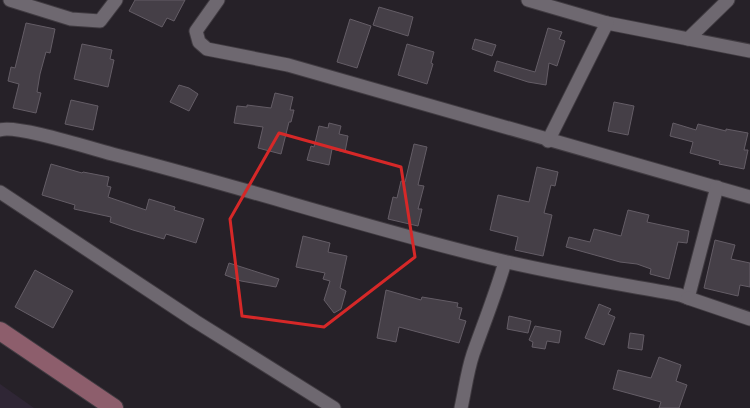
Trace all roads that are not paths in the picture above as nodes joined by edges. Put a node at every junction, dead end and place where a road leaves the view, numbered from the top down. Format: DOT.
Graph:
graph roads {
  1 [pos="10,0"];
  2 [pos="116,0"];
  3 [pos="218,0"];
  4 [pos="528,0"];
  5 [pos="728,0"];
  6 [pos="607,23"];
  7 [pos="688,39"];
  8 [pos="750,51"];
  9 [pos="0,130"];
  10 [pos="548,141"];
  11 [pos="718,187"];
  12 [pos="0,192"];
  13 [pos="750,197"];
  14 [pos="505,262"];
  15 [pos="688,298"];
  16 [pos="750,319"];
  17 [pos="0,331"];
  18 [pos="114,408"];
  19 [pos="334,408"];
  20 [pos="461,408"];
  1 -- 2 [label="street"];
  3 -- 10 [label="street"];
  4 -- 6 [label="street"];
  5 -- 7 [label="street"];
  6 -- 7 [label="street"];
  6 -- 10 [label="street"];
  7 -- 8 [label="street"];
  9 -- 14 [label="street"];
  10 -- 11 [label="street"];
  11 -- 13 [label="street"];
  11 -- 15 [label="street"];
  12 -- 19 [label="street"];
  14 -- 15 [label="street"];
  14 -- 20 [label="street"];
  15 -- 16 [label="street"];
  17 -- 18 [label="street"];
}
